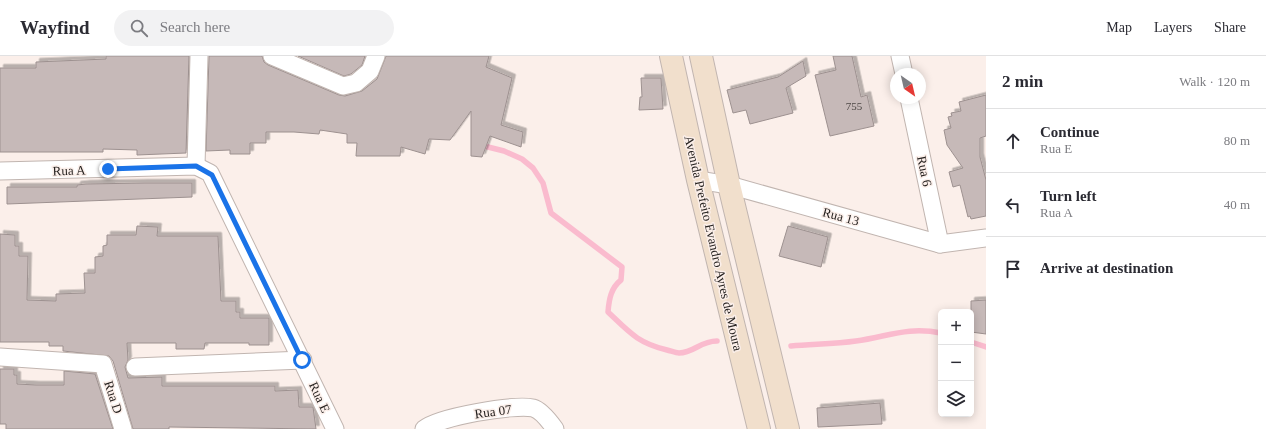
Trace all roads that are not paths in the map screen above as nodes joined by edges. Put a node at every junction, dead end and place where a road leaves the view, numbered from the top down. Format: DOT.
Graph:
graph roads {
  1 [pos="199,56"];
  2 [pos="272,56"];
  3 [pos="376,56"];
  4 [pos="671,56"];
  5 [pos="701,56"];
  6 [pos="900,56"];
  7 [pos="903,68"];
  8 [pos="910,104"];
  9 [pos="202,169"];
  10 [pos="0,171"];
  11 [pos="698,180"];
  12 [pos="729,185"];
  13 [pos="737,219"];
  14 [pos="708,224"];
  15 [pos="986,238"];
  16 [pos="940,244"];
  17 [pos="0,357"];
  18 [pos="302,360"];
  19 [pos="135,367"];
  20 [pos="123,429"];
  21 [pos="335,429"];
  22 [pos="424,429"];
  23 [pos="555,429"];
  24 [pos="759,429"];
  25 [pos="788,429"];
  1 -- 9 [label="street"];
  2 -- 3 [label="street"];
  4 -- 11 [label="street, Avenida Prefeito Evandro Ayres de Moura"];
  5 -- 12 [label="street"];
  6 -- 7 [label="street"];
  8 -- 16 [label="street, Rua 6"];
  9 -- 10 [label="street, Rua A"];
  9 -- 18 [label="street, Rua E"];
  11 -- 12 [label="street, Rua 13"];
  11 -- 14 [label="street, Avenida Prefeito Evandro Ayres de Moura"];
  12 -- 13 [label="street"];
  12 -- 16 [label="street, Rua 13"];
  13 -- 14 [label="street"];
  13 -- 25 [label="street"];
  14 -- 24 [label="street, Avenida Prefeito Evandro Ayres de Moura"];
  15 -- 16 [label="street, Rua 13"];
  17 -- 20 [label="street, Rua D"];
  18 -- 19 [label="street"];
  18 -- 21 [label="street, Rua E"];
  22 -- 23 [label="street, Rua 07"];
}
